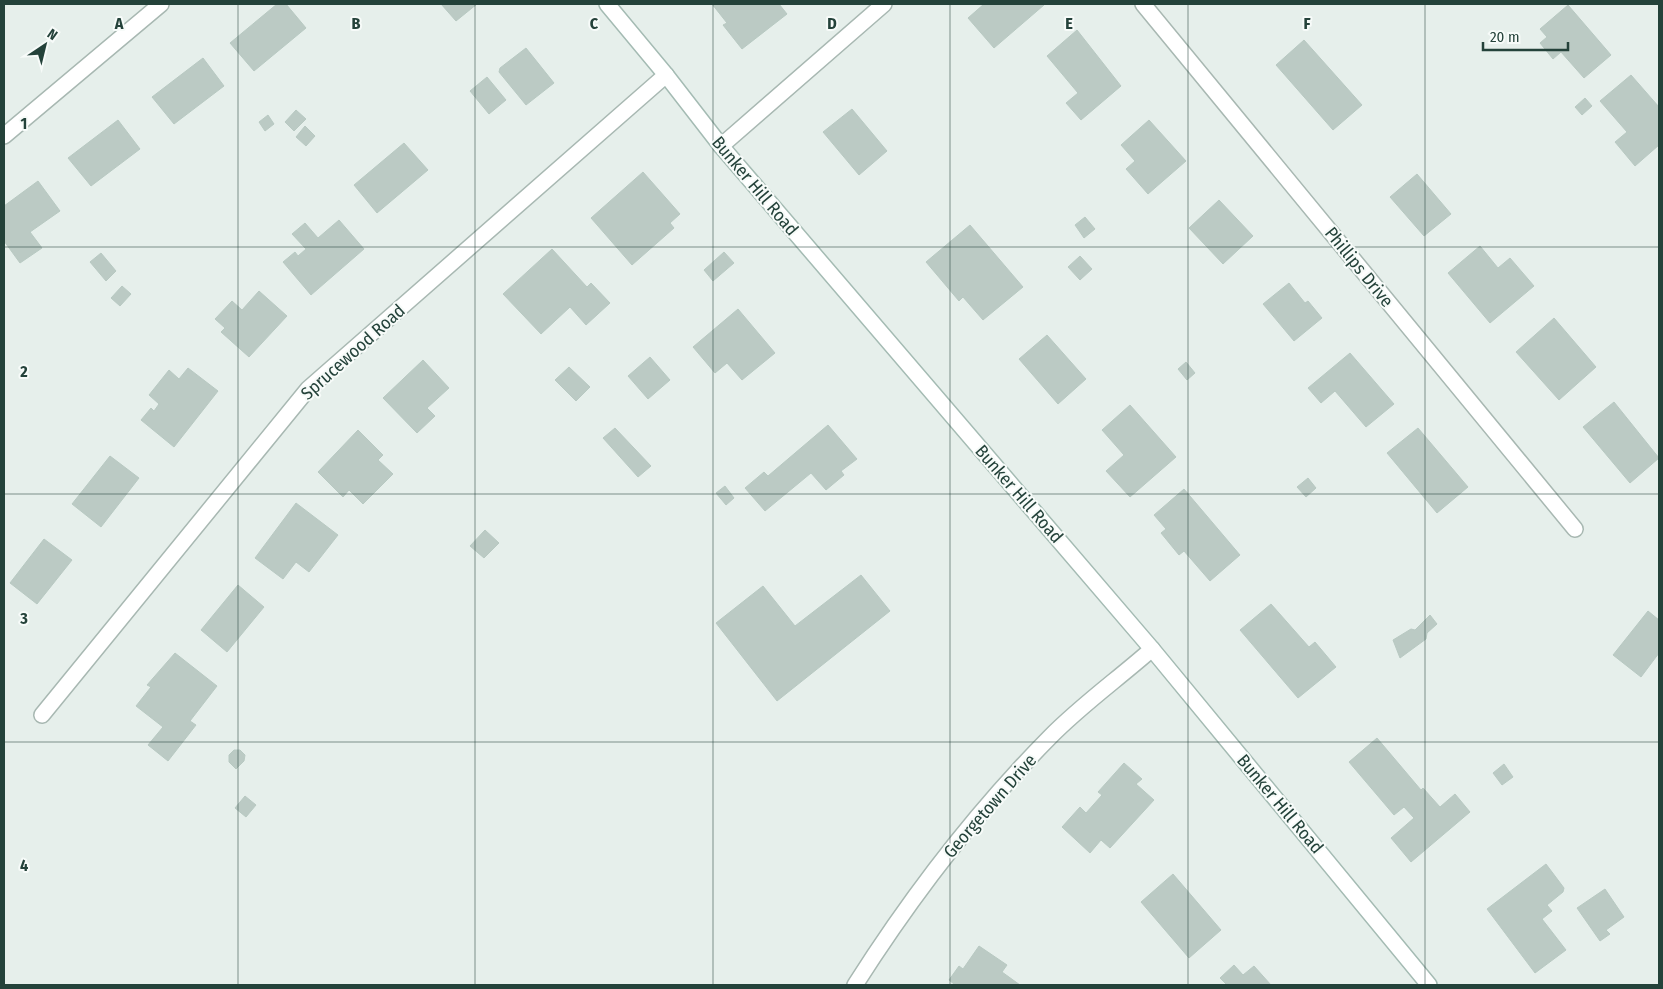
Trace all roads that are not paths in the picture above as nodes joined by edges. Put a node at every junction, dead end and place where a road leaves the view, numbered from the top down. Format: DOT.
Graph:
graph roads {
  1 [pos="161,4"];
  2 [pos="607,4"];
  3 [pos="884,4"];
  4 [pos="1143,4"];
  5 [pos="666,75"];
  6 [pos="4,136"];
  7 [pos="720,146"];
  8 [pos="1575,530"];
  9 [pos="1152,649"];
  10 [pos="42,715"];
  11 [pos="855,985"];
  12 [pos="1429,985"];
  1 -- 6 [label="street"];
  2 -- 5 [label="street, Bunker Hill Road"];
  3 -- 7 [label="street"];
  4 -- 8 [label="street, Phillips Drive"];
  5 -- 7 [label="street, Bunker Hill Road"];
  5 -- 10 [label="street, Sprucewood Road"];
  7 -- 9 [label="street, Bunker Hill Road"];
  9 -- 11 [label="street, Georgetown Drive"];
  9 -- 12 [label="street, Bunker Hill Road"];
}
